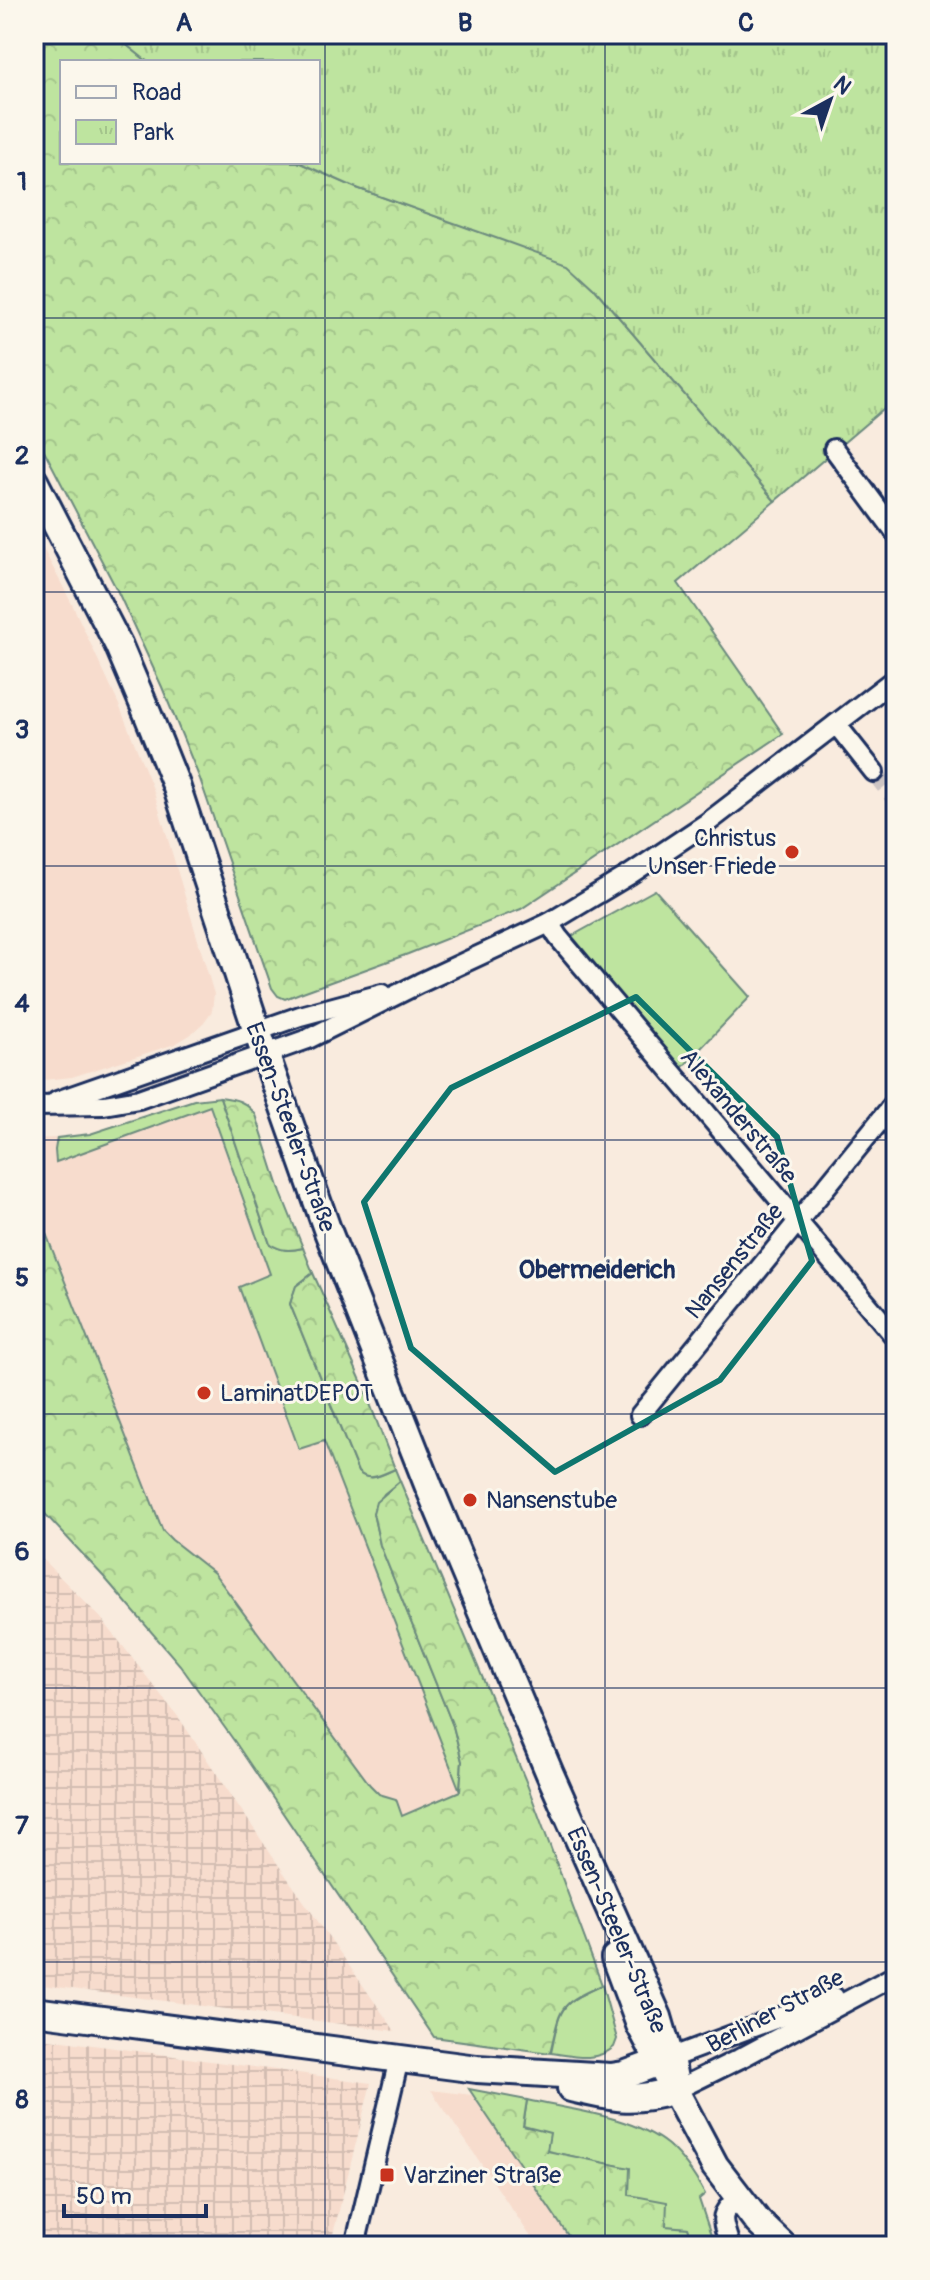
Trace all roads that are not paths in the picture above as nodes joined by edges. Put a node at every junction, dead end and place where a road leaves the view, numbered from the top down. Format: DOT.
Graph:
graph roads {
  1 [pos="834,449"];
  2 [pos="34,481"];
  3 [pos="896,533"];
  4 [pos="896,678"];
  5 [pos="836,724"];
  6 [pos="874,772"];
  7 [pos="549,923"];
  8 [pos="261,1042"];
  9 [pos="896,1101"];
  10 [pos="38,1106"];
  11 [pos="797,1222"];
  12 [pos="896,1338"];
  13 [pos="640,1415"];
  14 [pos="896,1974"];
  15 [pos="34,2011"];
  16 [pos="399,2059"];
  17 [pos="664,2060"];
  18 [pos="477,2069"];
  19 [pos="676,2090"];
  20 [pos="738,2198"];
  21 [pos="355,2246"];
  22 [pos="730,2246"];
  23 [pos="783,2246"];
  1 -- 3 [label="street"];
  2 -- 8 [label="main road, Essen-Steeler-Straße"];
  4 -- 5 [label="street"];
  5 -- 6 [label="street"];
  5 -- 7 [label="street"];
  7 -- 8 [label="street"];
  7 -- 11 [label="street, Alexanderstraße"];
  8 -- 10 [label="street"];
  8 -- 10 [label="street"];
  8 -- 17 [label="main road, Essen-Steeler-Straße"];
  9 -- 11 [label="street, Nansenstraße"];
  11 -- 12 [label="street, Alexanderstraße"];
  11 -- 13 [label="street, Nansenstraße"];
  14 -- 17 [label="street, Berliner Straße"];
  14 -- 19 [label="street, Berliner Straße"];
  15 -- 16 [label="main road"];
  16 -- 18 [label="main road"];
  16 -- 21 [label="street"];
  17 -- 18 [label="main road"];
  17 -- 19 [label="main road, Essen-Steeler-Straße"];
  18 -- 19 [label="main road"];
  19 -- 20 [label="main road, Essen-Steeler-Straße"];
  20 -- 22 [label="street"];
  20 -- 23 [label="main road, Essen-Steeler-Straße"];
}
